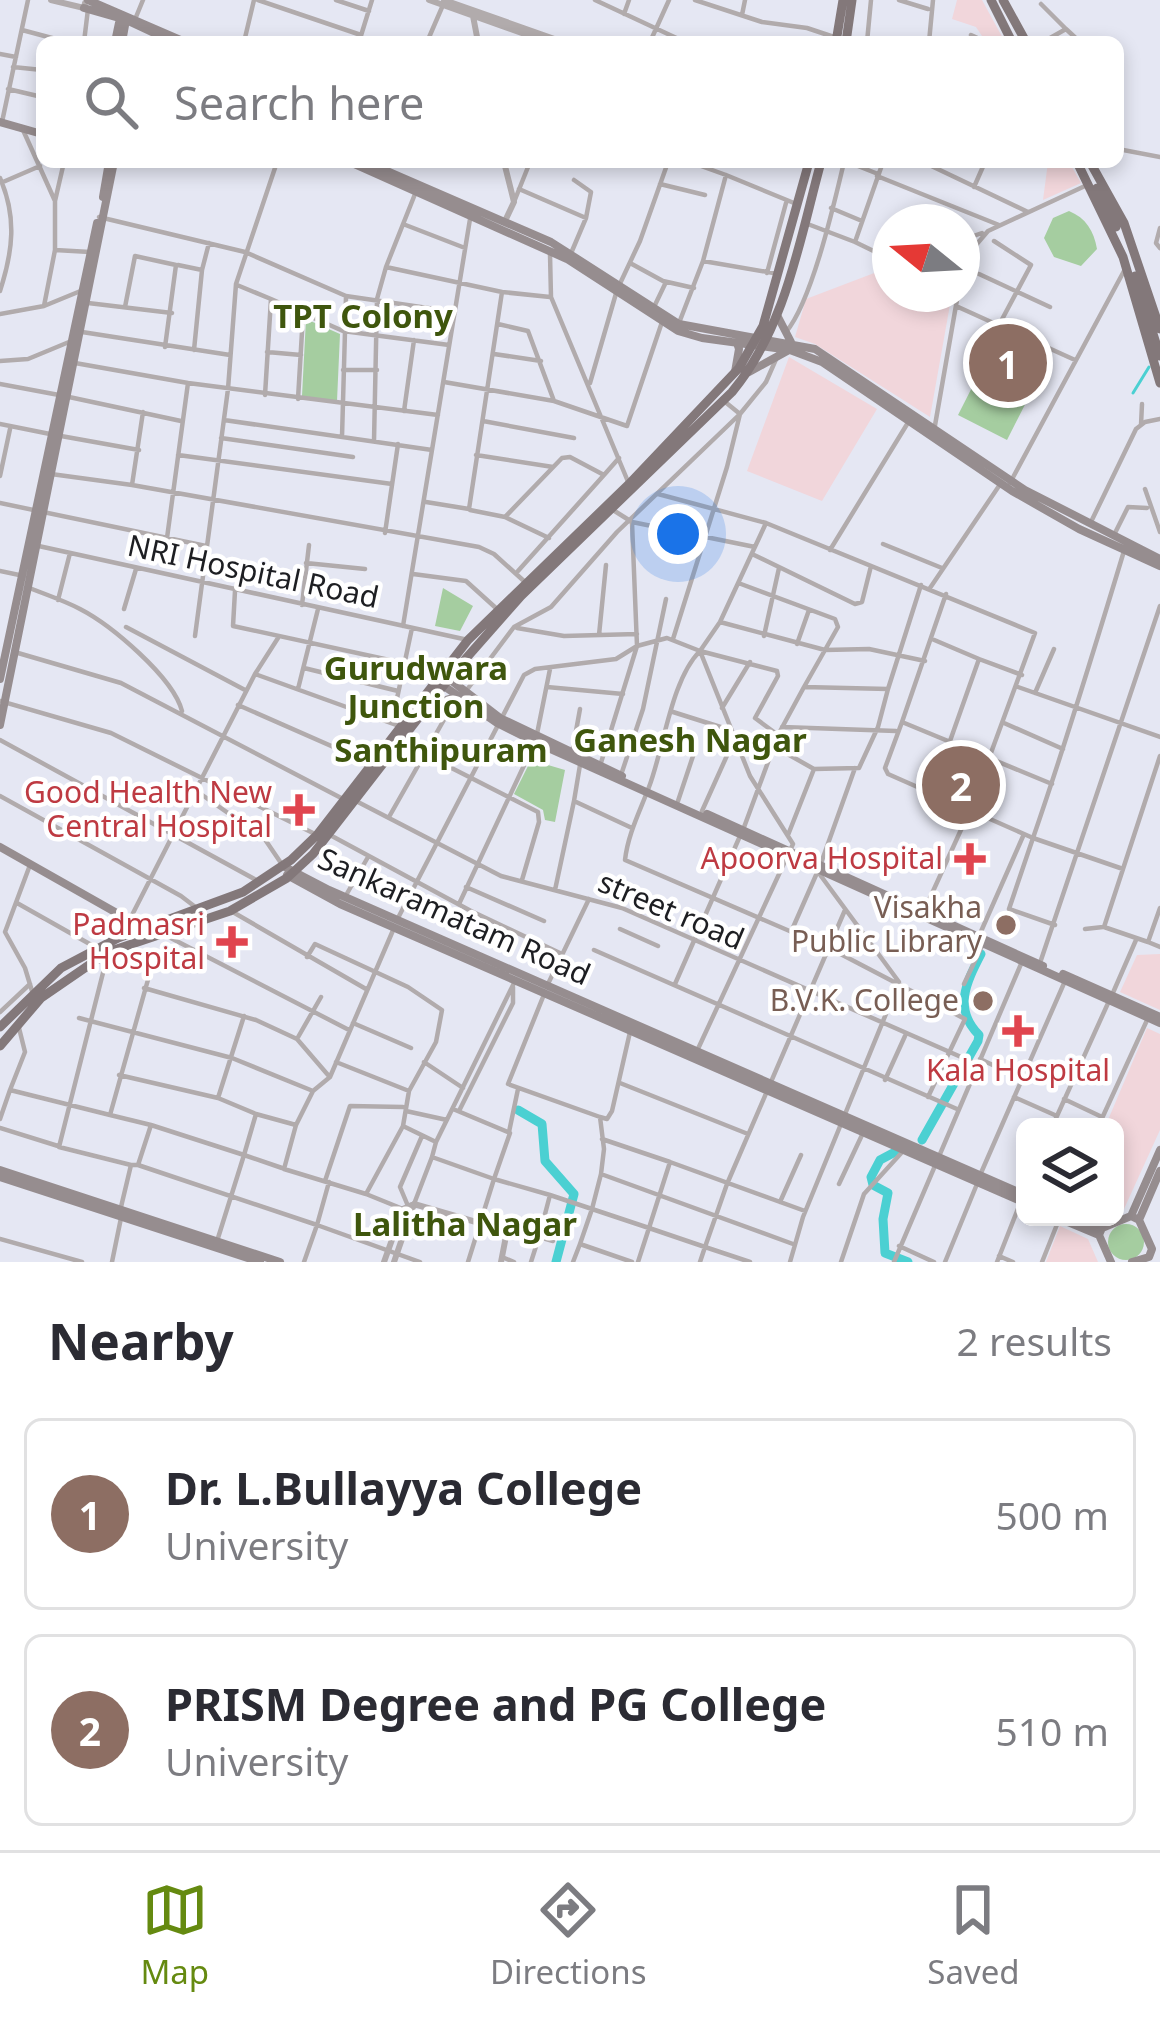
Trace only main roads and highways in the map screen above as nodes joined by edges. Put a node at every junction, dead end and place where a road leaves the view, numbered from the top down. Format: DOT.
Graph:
graph roads {
  1 [pos="843,0"];
  2 [pos="852,0"];
  3 [pos="997,0"];
  4 [pos="88,3"];
  5 [pos="127,19"];
  6 [pos="121,36"];
  7 [pos="161,36"];
  8 [pos="170,36"];
  9 [pos="836,36"];
  10 [pos="847,36"];
  11 [pos="1009,36"];
  12 [pos="1015,36"];
  13 [pos="1,122"];
  14 [pos="36,132"];
  15 [pos="111,168"];
  16 [pos="366,168"];
  17 [pos="382,168"];
  18 [pos="808,168"];
  19 [pos="819,168"];
  20 [pos="1084,168"];
  21 [pos="1086,168"];
  22 [pos="418,187"];
  23 [pos="471,210"];
  24 [pos="101,217"];
  25 [pos="569,256"];
  26 [pos="1133,266"];
  27 [pos="619,287"];
  28 [pos="1156,302"];
  29 [pos="773,313"];
  30 [pos="677,327"];
  31 [pos="1160,329"];
  32 [pos="77,336"];
  33 [pos="739,339"];
  34 [pos="789,341"];
  35 [pos="762,342"];
  36 [pos="1160,356"];
  37 [pos="734,373"];
  38 [pos="748,373"];
  39 [pos="1160,379"];
  40 [pos="64,396"];
  41 [pos="934,432"];
  42 [pos="56,435"];
  43 [pos="1006,484"];
  44 [pos="39,511"];
  45 [pos="1160,562"];
  46 [pos="8,638"];
  47 [pos="9,651"];
  48 [pos="0,680"];
  49 [pos="443,680"];
  50 [pos="460,696"];
  51 [pos="2,703"];
  52 [pos="429,706"];
  53 [pos="499,721"];
  54 [pos="0,725"];
  55 [pos="536,739"];
  56 [pos="648,790"];
  57 [pos="350,800"];
  58 [pos="741,832"];
  59 [pos="0,847"];
  60 [pos="289,871"];
  61 [pos="396,923"];
  62 [pos="146,930"];
  63 [pos="103,950"];
  64 [pos="1039,966"];
  65 [pos="1110,998"];
  66 [pos="1160,1020"];
  67 [pos="0,1027"];
  68 [pos="632,1027"];
  69 [pos="0,1046"];
  70 [pos="770,1087"];
  71 [pos="843,1119"];
  72 [pos="1160,1150"];
  73 [pos="934,1159"];
  74 [pos="1160,1171"];
  75 [pos="0,1173"];
  76 [pos="1016,1194"];
  77 [pos="120,1212"];
  78 [pos="1135,1218"];
  79 [pos="1083,1226"];
  80 [pos="1091,1226"];
  81 [pos="1101,1232"];
  82 [pos="1154,1253"];
  83 [pos="260,1262"];
  84 [pos="280,1262"];
  85 [pos="1111,1262"];
  86 [pos="1132,1262"];
  87 [pos="1160,1262"];
  1 -- 9 [label="main road"];
  2 -- 10 [label="main road"];
  3 -- 11 [label="main road"];
  3 -- 12 [label="main road"];
  4 -- 5 [label="main road"];
  4 -- 5 [label="main road"];
  5 -- 6 [label="main road"];
  5 -- 7 [label="main road"];
  5 -- 8 [label="main road"];
  13 -- 14 [label="main road"];
  15 -- 24 [label="main road"];
  16 -- 22 [label="main road"];
  17 -- 22 [label="main road"];
  18 -- 29 [label="main road"];
  19 -- 29 [label="main road"];
  20 -- 26 [label="main road"];
  21 -- 26 [label="main road"];
  22 -- 23 [label="main road"];
  23 -- 25 [label="main road"];
  23 -- 25 [label="main road"];
  24 -- 32 [label="main road"];
  24 -- 32 [label="main road"];
  25 -- 27 [label="main road"];
  26 -- 28 [label="main road"];
  26 -- 36 [label="main road"];
  26 -- 39 [label="main road"];
  27 -- 30 [label="main road"];
  27 -- 30 [label="main road"];
  28 -- 31 [label="main road"];
  29 -- 33 [label="main road"];
  29 -- 34 [label="main road"];
  29 -- 35 [label="main road"];
  30 -- 33 [label="main road"];
  32 -- 40 [label="main road"];
  32 -- 40 [label="main road"];
  33 -- 35 [label="main road"];
  33 -- 37 [label="main road"];
  34 -- 35 [label="main road"];
  34 -- 38 [label="main road"];
  34 -- 41 [label="main road"];
  34 -- 41 [label="main road"];
  35 -- 37 [label="main road"];
  35 -- 38 [label="main road"];
  37 -- 49 [label="main road"];
  38 -- 49 [label="main road"];
  40 -- 42 [label="main road"];
  41 -- 43 [label="main road"];
  42 -- 44 [label="main road"];
  42 -- 44 [label="main road"];
  43 -- 45 [label="main road"];
  43 -- 45 [label="main road"];
  44 -- 46 [label="main road"];
  46 -- 47 [label="main road"];
  47 -- 48 [label="main road"];
  47 -- 51 [label="main road"];
  49 -- 50 [label="main road"];
  49 -- 52 [label="main road"];
  49 -- 57 [label="main road"];
  50 -- 52 [label="main road"];
  50 -- 53 [label="main road"];
  50 -- 53 [label="main road"];
  51 -- 54 [label="main road"];
  52 -- 57 [label="main road"];
  53 -- 55 [label="main road"];
  55 -- 56 [label="main road"];
  55 -- 56 [label="main road"];
  56 -- 58 [label="main road"];
  56 -- 58 [label="main road"];
  57 -- 60 [label="main road"];
  57 -- 60 [label="main road"];
  58 -- 64 [label="main road"];
  59 -- 62 [label="main road"];
  60 -- 61 [label="main road, Sankaramatam Road"];
  60 -- 61 [label="main road, Sankaramatam Road"];
  60 -- 62 [label="main road"];
  60 -- 63 [label="main road"];
  61 -- 68 [label="main road, Sankaramatam Road"];
  62 -- 63 [label="main road"];
  63 -- 67 [label="main road"];
  63 -- 69 [label="main road"];
  64 -- 65 [label="main road"];
  64 -- 65 [label="main road"];
  65 -- 66 [label="main road"];
  65 -- 66 [label="main road"];
  68 -- 70 [label="main road, Sankaramatam Road"];
  68 -- 70 [label="main road, Sankaramatam Road"];
  70 -- 71 [label="main road, Sankaramatam Road"];
  71 -- 73 [label="main road, Sankaramatam Road"];
  71 -- 73 [label="main road, Sankaramatam Road"];
  72 -- 78 [label="main road"];
  73 -- 76 [label="main road, Sankaramatam Road"];
  74 -- 78 [label="main road"];
  75 -- 77 [label="main road"];
  77 -- 83 [label="main road"];
  77 -- 84 [label="main road"];
  78 -- 81 [label="main road"];
  78 -- 82 [label="main road"];
  79 -- 81 [label="main road"];
  80 -- 81 [label="main road"];
  81 -- 85 [label="main road"];
  82 -- 86 [label="main road"];
  82 -- 87 [label="main road"];
}
